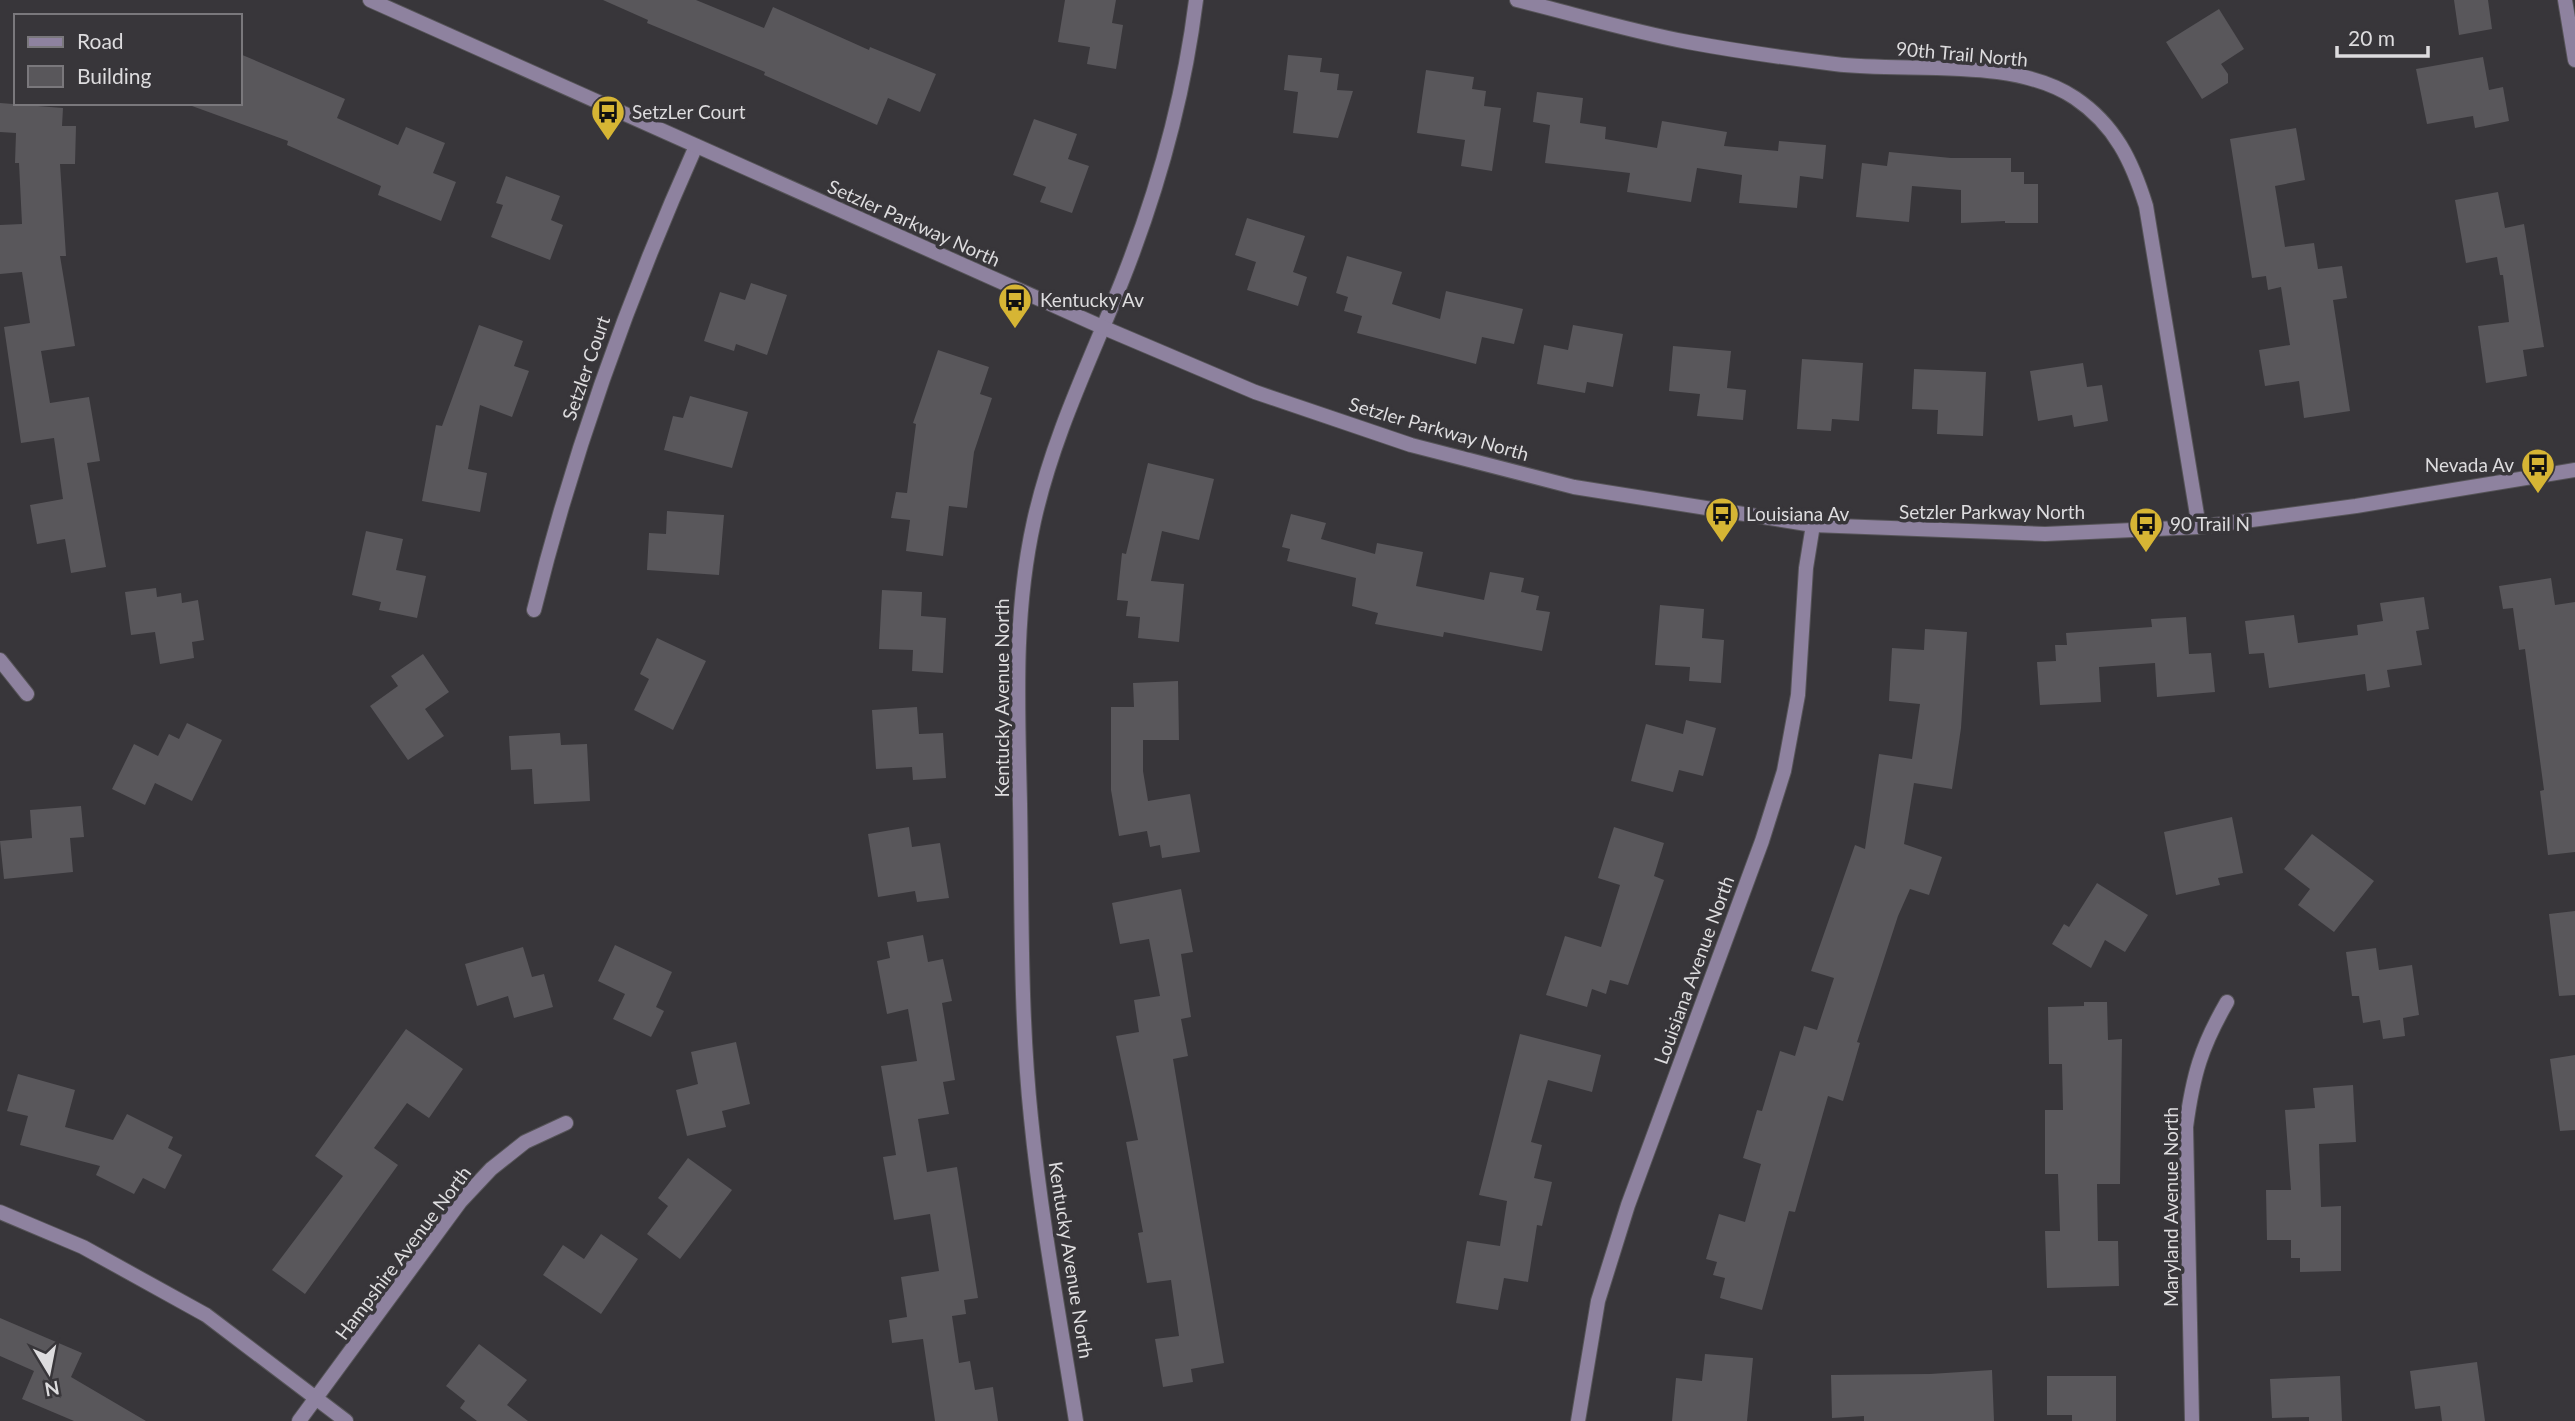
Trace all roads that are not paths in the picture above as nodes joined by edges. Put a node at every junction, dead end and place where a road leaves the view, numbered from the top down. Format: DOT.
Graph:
graph roads {
  1 [pos="370,0"];
  2 [pos="1196,0"];
  3 [pos="1517,0"];
  4 [pos="2565,0"];
  5 [pos="2575,60"];
  6 [pos="696,146"];
  7 [pos="1102,327"];
  8 [pos="2575,470"];
  9 [pos="1813,525"];
  10 [pos="2199,527"];
  11 [pos="534,610"];
  12 [pos="0,660"];
  13 [pos="27,694"];
  14 [pos="2227,1002"];
  15 [pos="566,1123"];
  16 [pos="0,1212"];
  17 [pos="318,1398"];
  18 [pos="299,1421"];
  19 [pos="346,1421"];
  20 [pos="1076,1421"];
  21 [pos="1577,1421"];
  22 [pos="2192,1421"];
  1 -- 6 [label="street, Setzler Parkway North"];
  2 -- 7 [label="street, Kentucky Avenue North"];
  3 -- 10 [label="street, 90th Trail North"];
  4 -- 5 [label="street"];
  6 -- 7 [label="street, Setzler Parkway North"];
  6 -- 11 [label="street, Setzler Court"];
  7 -- 9 [label="street, Setzler Parkway North"];
  7 -- 20 [label="street, Kentucky Avenue North"];
  8 -- 10 [label="street, Setzler Parkway North"];
  9 -- 10 [label="street, Setzler Parkway North"];
  9 -- 21 [label="street, Louisiana Avenue North"];
  12 -- 13 [label="street"];
  14 -- 22 [label="street, Maryland Avenue North"];
  15 -- 17 [label="street, Hampshire Avenue North"];
  16 -- 17 [label="street"];
  17 -- 18 [label="street, Hampshire Avenue North"];
  17 -- 19 [label="street"];
}
